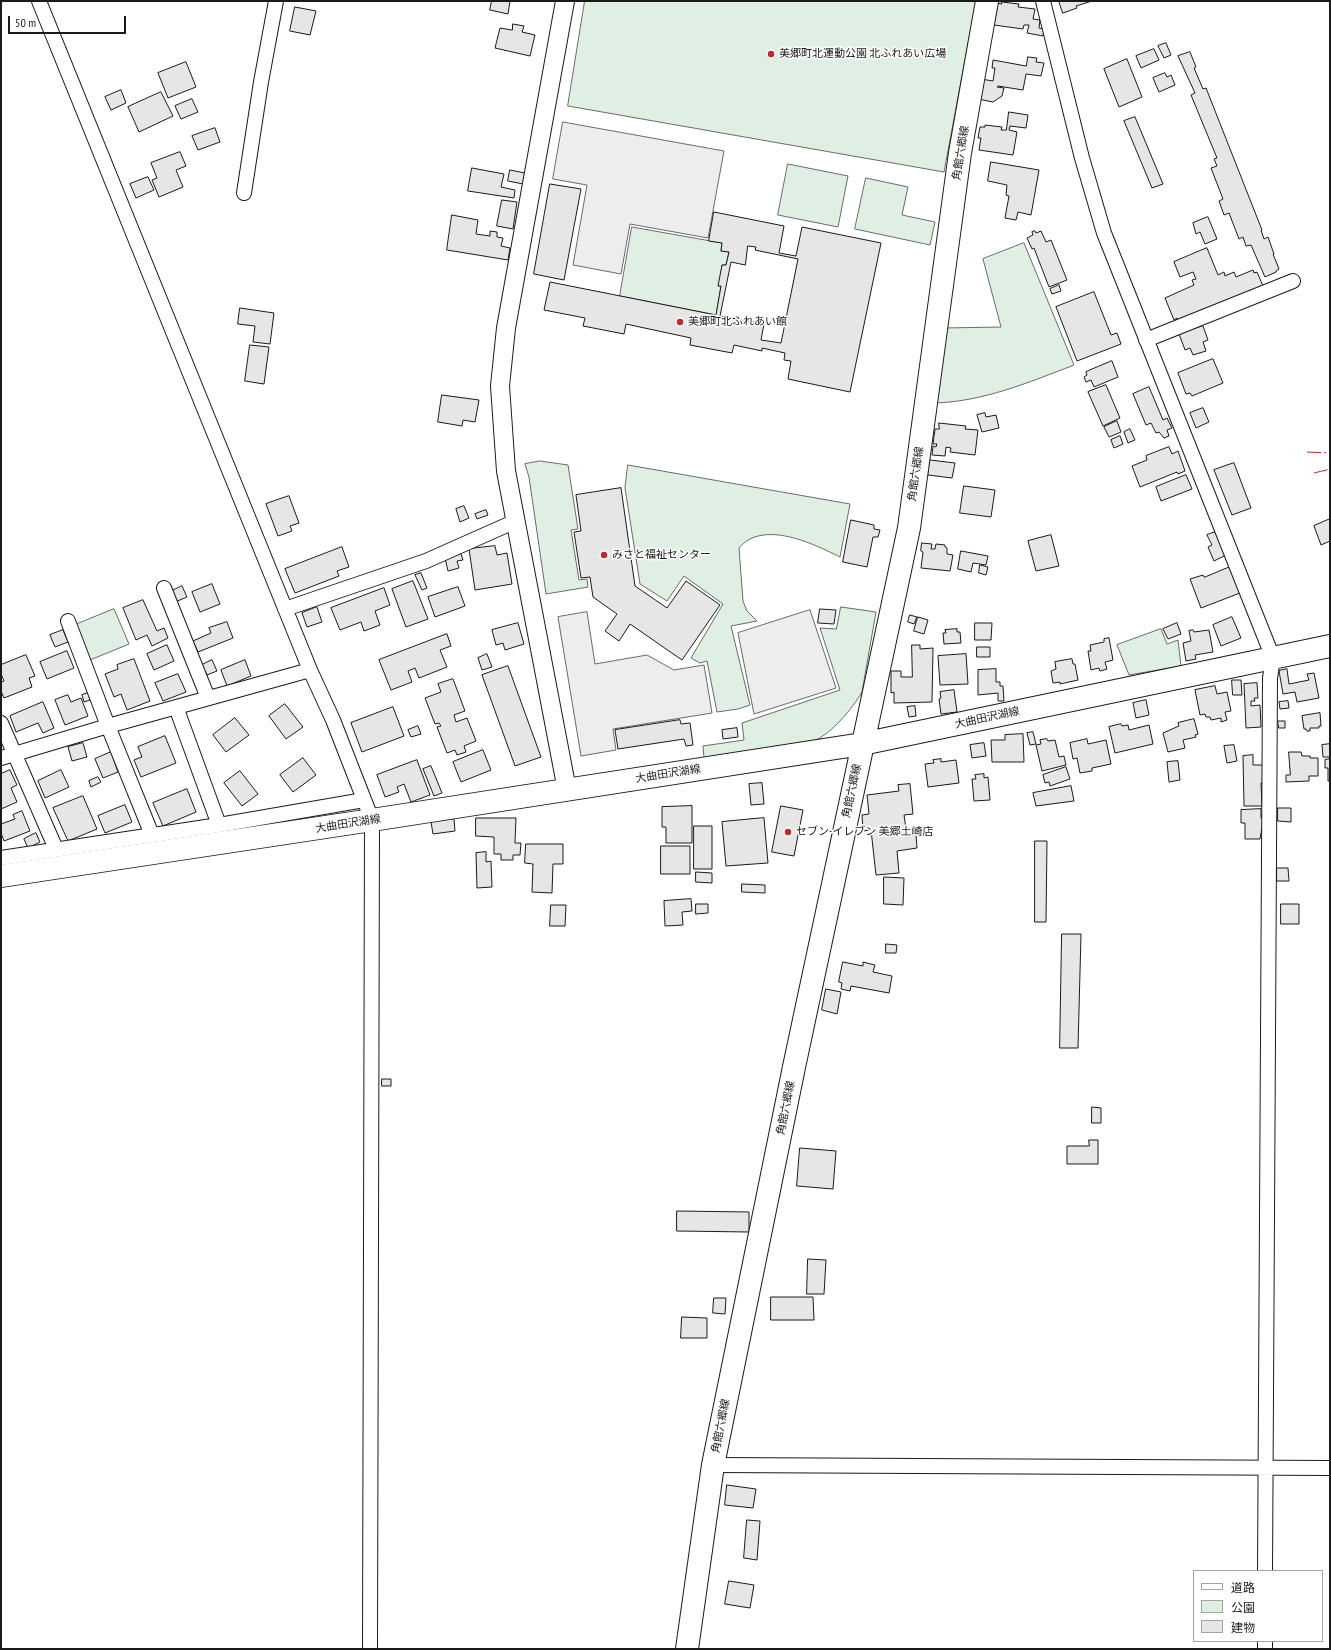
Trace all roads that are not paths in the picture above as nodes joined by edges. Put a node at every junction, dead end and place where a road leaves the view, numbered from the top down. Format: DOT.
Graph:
graph roads {
  1 [pos="39,1"];
  2 [pos="276,1"];
  3 [pos="565,1"];
  4 [pos="987,1"];
  5 [pos="1043,1"];
  6 [pos="244,193"];
  7 [pos="1293,281"];
  8 [pos="1146,340"];
  9 [pos="516,521"];
  10 [pos="164,588"];
  11 [pos="285,609"];
  12 [pos="68,621"];
  13 [pos="1330,646"];
  14 [pos="1273,658"];
  15 [pos="310,670"];
  16 [pos="208,698"];
  17 [pos="176,707"];
  18 [pos="1,723"];
  19 [pos="108,726"];
  20 [pos="862,744"];
  21 [pos="14,754"];
  22 [pos="1,758"];
  23 [pos="567,790"];
  24 [pos="364,800"];
  25 [pos="372,820"];
  26 [pos="218,824"];
  27 [pos="152,835"];
  28 [pos="56,849"];
  29 [pos="1,858"];
  30 [pos="1,876"];
  31 [pos="714,1465"];
  32 [pos="1265,1468"];
  33 [pos="1330,1468"];
  34 [pos="1265,1570"];
  35 [pos="370,1649"];
  36 [pos="687,1649"];
  1 -- 11 [label="street"];
  2 -- 6 [label="street"];
  3 -- 9 [label="street"];
  4 -- 20 [label="main road, 角館六郷線"];
  5 -- 8 [label="street"];
  7 -- 8 [label="street"];
  8 -- 14 [label="street"];
  9 -- 11 [label="street"];
  9 -- 23 [label="street"];
  10 -- 16 [label="street"];
  11 -- 15 [label="street"];
  12 -- 19 [label="street"];
  13 -- 14 [label="main road, 大曲田沢湖線"];
  14 -- 20 [label="main road, 大曲田沢湖線"];
  14 -- 32 [label="street"];
  15 -- 16 [label="street"];
  15 -- 24 [label="street"];
  16 -- 17 [label="street"];
  17 -- 19 [label="street"];
  17 -- 26 [label="street"];
  18 -- 21 [label="street"];
  19 -- 21 [label="street"];
  19 -- 27 [label="street"];
  20 -- 23 [label="main road, 大曲田沢湖線"];
  20 -- 31 [label="main road, 角館六郷線"];
  21 -- 22 [label="street"];
  21 -- 28 [label="street"];
  23 -- 25 [label="main road, 大曲田沢湖線"];
  24 -- 25 [label="street"];
  24 -- 26 [label="street"];
  25 -- 30 [label="main road, 大曲田沢湖線"];
  25 -- 35 [label="street"];
  26 -- 27 [label="street"];
  27 -- 28 [label="street"];
  28 -- 29 [label="street"];
  31 -- 32 [label="street"];
  31 -- 36 [label="main road, 角館六郷線"];
  32 -- 33 [label="street"];
  32 -- 34 [label="street"];
}
